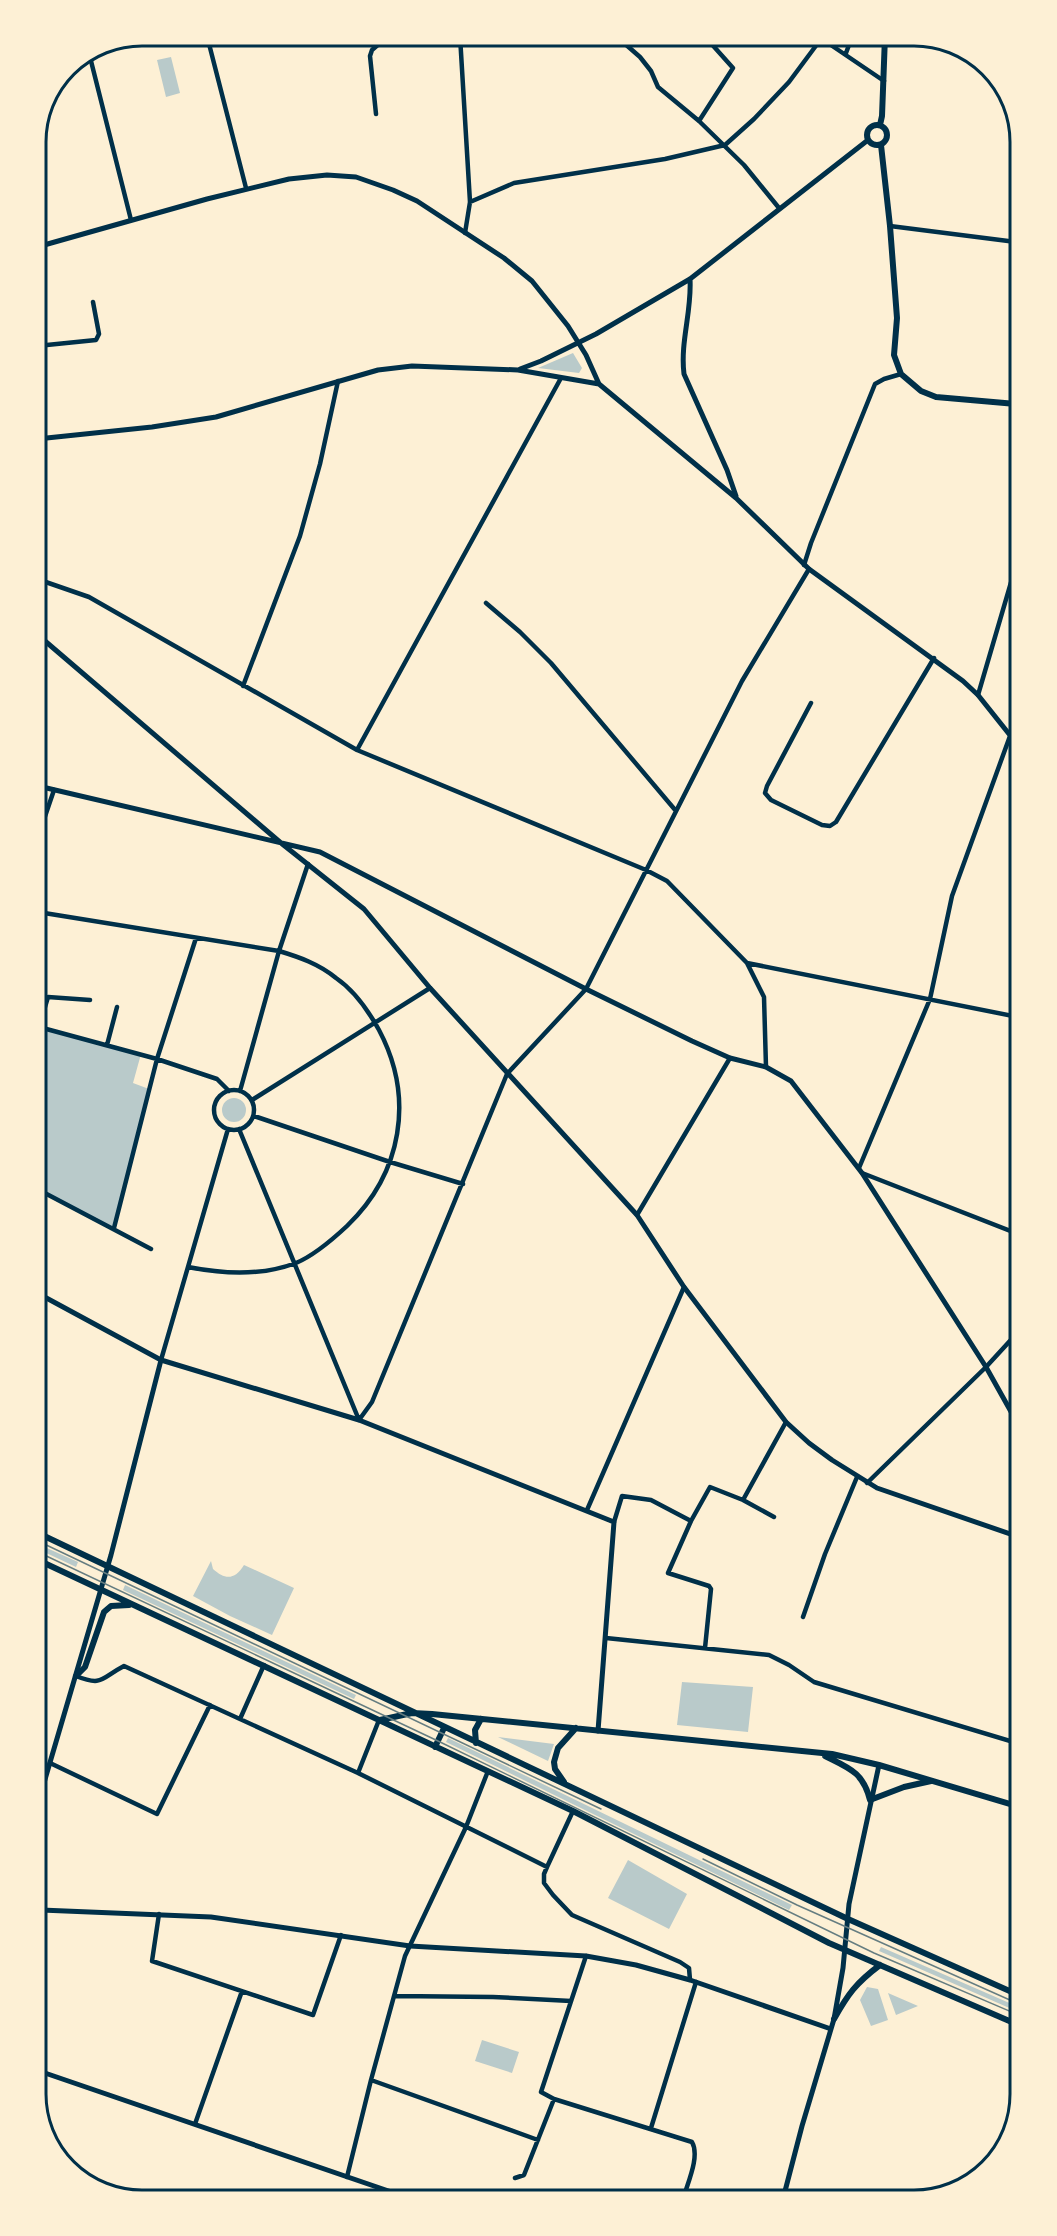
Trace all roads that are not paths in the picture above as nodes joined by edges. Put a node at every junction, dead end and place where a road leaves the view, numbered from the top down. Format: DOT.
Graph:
graph roads {
  1 [pos="210,46"];
  2 [pos="376,46"];
  3 [pos="461,46"];
  4 [pos="628,47"];
  5 [pos="714,47"];
  6 [pos="815,47"];
  7 [pos="835,47"];
  8 [pos="848,47"];
  9 [pos="885,47"];
  10 [pos="846,53"];
  11 [pos="91,62"];
  12 [pos="884,81"];
  13 [pos="376,114"];
  14 [pos="699,121"];
  15 [pos="880,125"];
  16 [pos="868,140"];
  17 [pos="725,145"];
  18 [pos="880,145"];
  19 [pos="246,188"];
  20 [pos="470,202"];
  21 [pos="779,208"];
  22 [pos="131,220"];
  23 [pos="890,226"];
  24 [pos="465,233"];
  25 [pos="1010,241"];
  26 [pos="47,244"];
  27 [pos="690,279"];
  28 [pos="93,302"];
  29 [pos="579,343"];
  30 [pos="47,345"];
  31 [pos="518,370"];
  32 [pos="901,374"];
  33 [pos="561,378"];
  34 [pos="338,381"];
  35 [pos="599,384"];
  36 [pos="1010,404"];
  37 [pos="47,438"];
  38 [pos="736,498"];
  39 [pos="806,567"];
  40 [pos="47,582"];
  41 [pos="1010,586"];
  42 [pos="486,603"];
  43 [pos="47,642"];
  44 [pos="934,658"];
  45 [pos="243,686"];
  46 [pos="978,694"];
  47 [pos="811,703"];
  48 [pos="1010,736"];
  49 [pos="357,750"];
  50 [pos="47,788"];
  51 [pos="54,790"];
  52 [pos="676,811"];
  53 [pos="47,812"];
  54 [pos="281,843"];
  55 [pos="308,864"];
  56 [pos="646,870"];
  57 [pos="47,913"];
  58 [pos="196,938"];
  59 [pos="279,951"];
  60 [pos="747,963"];
  61 [pos="430,988"];
  62 [pos="586,989"];
  63 [pos="930,999"];
  64 [pos="90,1000"];
  65 [pos="47,1002"];
  66 [pos="117,1007"];
  67 [pos="1010,1015"];
  68 [pos="375,1023"];
  69 [pos="47,1029"];
  70 [pos="107,1045"];
  71 [pos="730,1058"];
  72 [pos="157,1059"];
  73 [pos="766,1067"];
  74 [pos="507,1074"];
  75 [pos="229,1091"];
  76 [pos="240,1091"];
  77 [pos="252,1100"];
  78 [pos="254,1116"];
  79 [pos="228,1129"];
  80 [pos="239,1130"];
  81 [pos="390,1162"];
  82 [pos="861,1171"];
  83 [pos="463,1184"];
  84 [pos="46,1194"];
  85 [pos="637,1215"];
  86 [pos="114,1228"];
  87 [pos="1010,1231"];
  88 [pos="151,1249"];
  89 [pos="295,1263"];
  90 [pos="188,1267"];
  91 [pos="684,1287"];
  92 [pos="46,1298"];
  93 [pos="1010,1341"];
  94 [pos="161,1360"];
  95 [pos="986,1367"];
  96 [pos="1010,1410"];
  97 [pos="359,1420"];
  98 [pos="786,1422"];
  99 [pos="857,1477"];
  100 [pos="867,1483"];
  101 [pos="743,1500"];
  102 [pos="587,1510"];
  103 [pos="774,1517"];
  104 [pos="691,1521"];
  105 [pos="614,1522"];
  106 [pos="1010,1534"];
  107 [pos="46,1537"];
  108 [pos="46,1564"];
  109 [pos="107,1565"];
  110 [pos="100,1589"];
  111 [pos="134,1605"];
  112 [pos="803,1617"];
  113 [pos="606,1638"];
  114 [pos="705,1648"];
  115 [pos="264,1665"];
  116 [pos="76,1676"];
  117 [pos="210,1705"];
  118 [pos="412,1713"];
  119 [pos="240,1719"];
  120 [pos="481,1719"];
  121 [pos="379,1720"];
  122 [pos="444,1728"];
  123 [pos="576,1728"];
  124 [pos="598,1731"];
  125 [pos="1010,1741"];
  126 [pos="476,1743"];
  127 [pos="435,1747"];
  128 [pos="821,1753"];
  129 [pos="50,1763"];
  130 [pos="879,1764"];
  131 [pos="488,1772"];
  132 [pos="358,1773"];
  133 [pos="46,1775"];
  134 [pos="932,1781"];
  135 [pos="567,1784"];
  136 [pos="870,1800"];
  137 [pos="1010,1804"];
  138 [pos="573,1812"];
  139 [pos="466,1827"];
  140 [pos="547,1867"];
  141 [pos="46,1910"];
  142 [pos="159,1914"];
  143 [pos="848,1919"];
  144 [pos="341,1935"];
  145 [pos="410,1946"];
  146 [pos="845,1950"];
  147 [pos="586,1956"];
  148 [pos="880,1965"];
  149 [pos="693,1981"];
  150 [pos="242,1991"];
  151 [pos="1010,1991"];
  152 [pos="395,1996"];
  153 [pos="571,2001"];
  154 [pos="834,2019"];
  155 [pos="1010,2021"];
  156 [pos="831,2029"];
  157 [pos="46,2073"];
  158 [pos="371,2080"];
  159 [pos="554,2099"];
  160 [pos="195,2124"];
  161 [pos="651,2128"];
  162 [pos="538,2140"];
  163 [pos="347,2177"];
  164 [pos="515,2178"];
  165 [pos="384,2189"];
  166 [pos="686,2190"];
  167 [pos="785,2190"];
  1 -- 19 [label="street"];
  2 -- 13 [label="street"];
  3 -- 20 [label="street"];
  4 -- 14 [label="street"];
  5 -- 14 [label="street"];
  6 -- 17 [label="street"];
  7 -- 10 [label="street"];
  8 -- 10 [label="street"];
  9 -- 12 [label="main road"];
  10 -- 12 [label="street"];
  11 -- 22 [label="street"];
  12 -- 15 [label="main road"];
  14 -- 17 [label="street"];
  15 -- 16 [label="main road"];
  15 -- 18 [label="main road"];
  16 -- 18 [label="main road"];
  16 -- 21 [label="street"];
  17 -- 20 [label="street"];
  17 -- 21 [label="street"];
  18 -- 23 [label="main road"];
  19 -- 22 [label="street"];
  19 -- 24 [label="street"];
  20 -- 24 [label="street"];
  21 -- 27 [label="street"];
  22 -- 26 [label="street"];
  23 -- 25 [label="street"];
  23 -- 32 [label="main road"];
  24 -- 29 [label="street"];
  27 -- 29 [label="street"];
  27 -- 38 [label="street"];
  28 -- 30 [label="street"];
  29 -- 31 [label="street"];
  29 -- 35 [label="street"];
  31 -- 33 [label="street"];
  31 -- 34 [label="street"];
  32 -- 36 [label="main road"];
  32 -- 39 [label="street"];
  33 -- 35 [label="street"];
  33 -- 49 [label="street"];
  34 -- 37 [label="street"];
  34 -- 45 [label="street"];
  35 -- 38 [label="street"];
  38 -- 39 [label="street"];
  39 -- 44 [label="street"];
  39 -- 52 [label="street"];
  40 -- 45 [label="street"];
  41 -- 46 [label="street"];
  42 -- 52 [label="street"];
  43 -- 54 [label="street"];
  44 -- 46 [label="street"];
  44 -- 47 [label="street"];
  45 -- 49 [label="street"];
  46 -- 48 [label="street"];
  48 -- 63 [label="street"];
  49 -- 56 [label="street"];
  50 -- 51 [label="street"];
  51 -- 53 [label="street"];
  51 -- 54 [label="street"];
  52 -- 56 [label="street"];
  54 -- 55 [label="street"];
  54 -- 62 [label="street"];
  55 -- 59 [label="street"];
  55 -- 61 [label="street"];
  56 -- 60 [label="street"];
  56 -- 62 [label="street"];
  57 -- 58 [label="street"];
  58 -- 59 [label="street"];
  58 -- 72 [label="street"];
  59 -- 68 [label="street"];
  59 -- 76 [label="street"];
  60 -- 63 [label="street"];
  60 -- 73 [label="street"];
  61 -- 68 [label="street"];
  61 -- 74 [label="street"];
  62 -- 71 [label="street"];
  62 -- 74 [label="street"];
  63 -- 67 [label="street"];
  63 -- 82 [label="street"];
  64 -- 65 [label="street"];
  66 -- 70 [label="street"];
  68 -- 77 [label="street"];
  68 -- 81 [label="street"];
  69 -- 70 [label="street"];
  70 -- 72 [label="street"];
  71 -- 73 [label="street"];
  71 -- 85 [label="street"];
  72 -- 75 [label="street"];
  72 -- 86 [label="street"];
  73 -- 82 [label="street"];
  74 -- 83 [label="street"];
  74 -- 85 [label="street"];
  75 -- 76 [label="street"];
  75 -- 79 [label="street"];
  76 -- 77 [label="street"];
  77 -- 78 [label="street"];
  78 -- 80 [label="street"];
  78 -- 81 [label="street"];
  79 -- 80 [label="street"];
  79 -- 90 [label="street"];
  80 -- 89 [label="street"];
  81 -- 83 [label="street"];
  81 -- 89 [label="street"];
  82 -- 87 [label="street"];
  82 -- 95 [label="street"];
  83 -- 97 [label="street"];
  84 -- 86 [label="street"];
  85 -- 91 [label="street"];
  86 -- 88 [label="street"];
  89 -- 90 [label="street"];
  89 -- 97 [label="street"];
  90 -- 94 [label="street"];
  91 -- 98 [label="street"];
  91 -- 102 [label="street"];
  92 -- 94 [label="street"];
  93 -- 95 [label="street"];
  94 -- 97 [label="street"];
  94 -- 109 [label="street"];
  95 -- 96 [label="street"];
  95 -- 100 [label="street"];
  97 -- 102 [label="street"];
  98 -- 99 [label="street"];
  98 -- 101 [label="street"];
  99 -- 100 [label="street"];
  99 -- 112 [label="street"];
  100 -- 106 [label="street"];
  101 -- 103 [label="street"];
  101 -- 104 [label="street"];
  102 -- 105 [label="street"];
  104 -- 105 [label="street"];
  104 -- 114 [label="street"];
  105 -- 113 [label="street"];
  107 -- 109 [label="main road"];
  108 -- 110 [label="main road"];
  109 -- 110 [label="street"];
  109 -- 118 [label="main road"];
  110 -- 111 [label="main road"];
  110 -- 116 [label="street"];
  111 -- 115 [label="main road"];
  111 -- 116 [label="main road"];
  113 -- 114 [label="street"];
  113 -- 124 [label="street"];
  114 -- 125 [label="street"];
  115 -- 119 [label="street"];
  115 -- 121 [label="main road"];
  116 -- 117 [label="street"];
  116 -- 129 [label="street"];
  117 -- 119 [label="street"];
  117 -- 129 [label="street"];
  118 -- 120 [label="main road"];
  118 -- 121 [label="main road"];
  118 -- 122 [label="main road"];
  119 -- 132 [label="street"];
  120 -- 123 [label="main road"];
  120 -- 126 [label="main road"];
  121 -- 127 [label="main road"];
  121 -- 132 [label="street"];
  122 -- 126 [label="main road"];
  122 -- 127 [label="main road"];
  123 -- 124 [label="main road"];
  123 -- 135 [label="main road"];
  124 -- 128 [label="main road"];
  126 -- 135 [label="main road"];
  127 -- 131 [label="main road"];
  128 -- 130 [label="main road"];
  128 -- 136 [label="main road"];
  129 -- 133 [label="street"];
  130 -- 134 [label="main road"];
  130 -- 136 [label="street"];
  131 -- 138 [label="main road"];
  131 -- 139 [label="street"];
  132 -- 139 [label="street"];
  134 -- 136 [label="main road"];
  134 -- 137 [label="main road"];
  135 -- 143 [label="main road"];
  136 -- 143 [label="street"];
  138 -- 140 [label="street"];
  138 -- 146 [label="main road"];
  139 -- 140 [label="street"];
  139 -- 145 [label="street"];
  140 -- 149 [label="street"];
  141 -- 142 [label="street"];
  142 -- 144 [label="street"];
  142 -- 150 [label="street"];
  143 -- 146 [label="street"];
  143 -- 151 [label="main road"];
  144 -- 145 [label="street"];
  144 -- 150 [label="street"];
  145 -- 147 [label="street"];
  145 -- 152 [label="street"];
  146 -- 148 [label="main road"];
  146 -- 154 [label="street"];
  147 -- 149 [label="street"];
  147 -- 153 [label="street"];
  148 -- 154 [label="main road"];
  148 -- 155 [label="main road"];
  149 -- 156 [label="street"];
  149 -- 161 [label="street"];
  150 -- 160 [label="street"];
  152 -- 153 [label="street"];
  152 -- 158 [label="street"];
  153 -- 159 [label="street"];
  154 -- 156 [label="street"];
  156 -- 167 [label="street"];
  157 -- 160 [label="street"];
  158 -- 162 [label="street"];
  158 -- 163 [label="street"];
  159 -- 161 [label="street"];
  159 -- 162 [label="street"];
  160 -- 163 [label="street"];
  161 -- 166 [label="street"];
  162 -- 164 [label="street"];
  163 -- 165 [label="street"];
}
